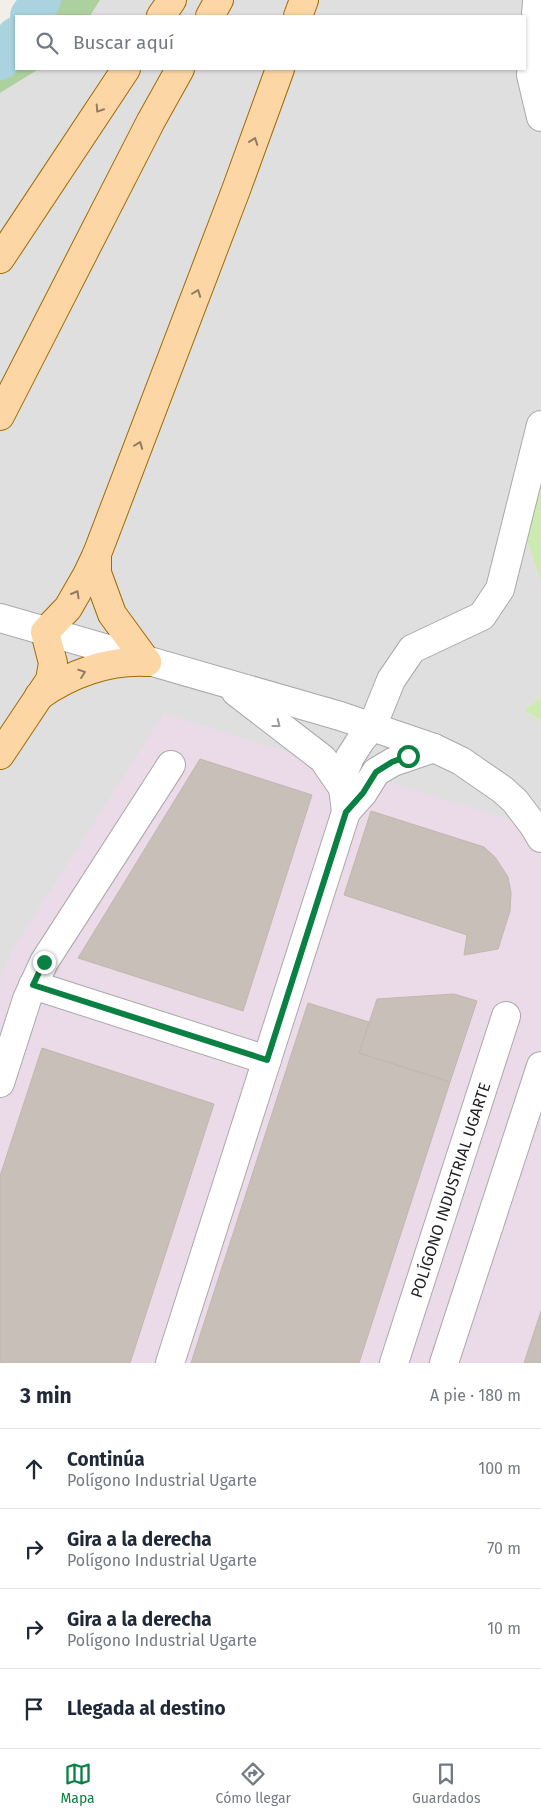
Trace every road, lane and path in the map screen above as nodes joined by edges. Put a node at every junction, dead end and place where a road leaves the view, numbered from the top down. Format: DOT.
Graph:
graph roads {
  1 [pos="172,0"];
  2 [pos="219,0"];
  3 [pos="304,0"];
  4 [pos="538,0"];
  5 [pos="162,15"];
  6 [pos="211,15"];
  7 [pos="298,15"];
  8 [pos="125,70"];
  9 [pos="179,70"];
  10 [pos="280,70"];
  11 [pos="541,117"];
  12 [pos="0,259"];
  13 [pos="0,416"];
  14 [pos="541,425"];
  15 [pos="97,554"];
  16 [pos="0,618"];
  17 [pos="45,632"];
  18 [pos="147,662"];
  19 [pos="225,683"];
  20 [pos="39,696"];
  21 [pos="372,727"];
  22 [pos="434,748"];
  23 [pos="0,755"];
  24 [pos="171,765"];
  25 [pos="376,772"];
  26 [pos="344,800"];
  27 [pos="541,838"];
  28 [pos="33,985"];
  29 [pos="506,1016"];
  30 [pos="267,1060"];
  31 [pos="541,1066"];
  32 [pos="0,1083"];
  33 [pos="170,1363"];
  34 [pos="394,1363"];
  35 [pos="444,1363"];
  1 -- 5 [label="main road"];
  2 -- 6 [label="main road"];
  3 -- 7 [label="main road"];
  4 -- 11 [label="street"];
  8 -- 12 [label="main road, one-way"];
  9 -- 13 [label="main road"];
  15 -- 10 [label="main road, one-way"];
  14 -- 21 [label="street"];
  17 -- 15 [label="main road, one-way"];
  15 -- 18 [label="main road"];
  16 -- 17 [label="street"];
  17 -- 18 [label="street"];
  17 -- 20 [label="main road"];
  18 -- 19 [label="street"];
  20 -- 18 [label="main road, one-way"];
  19 -- 21 [label="street"];
  19 -- 26 [label="street, one-way"];
  20 -- 23 [label="main road"];
  21 -- 22 [label="street"];
  21 -- 25 [label="street"];
  21 -- 26 [label="street"];
  22 -- 25 [label="street"];
  22 -- 27 [label="street"];
  24 -- 28 [label="street"];
  25 -- 26 [label="street"];
  26 -- 30 [label="street"];
  28 -- 30 [label="street"];
  28 -- 32 [label="street"];
  29 -- 34 [label="street, POLÍGONO INDUSTRIAL UGARTE"];
  30 -- 33 [label="street"];
  31 -- 35 [label="street"];
}
